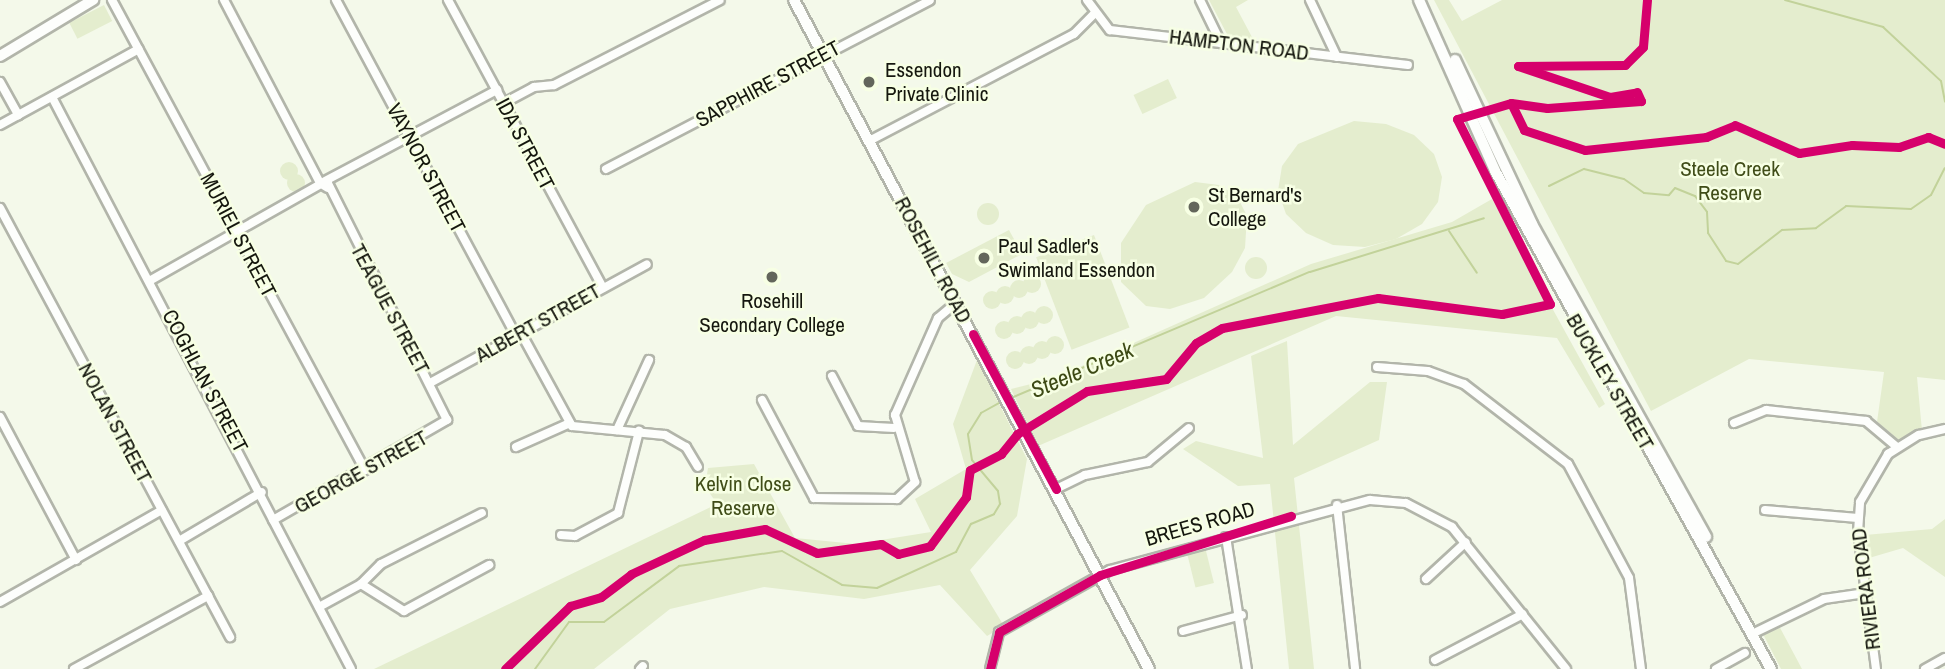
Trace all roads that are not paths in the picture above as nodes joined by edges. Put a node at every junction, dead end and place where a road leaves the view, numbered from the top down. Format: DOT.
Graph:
graph roads {
  1 [pos="93,0"];
  2 [pos="112,0"];
  3 [pos="224,0"];
  4 [pos="336,0"];
  5 [pos="449,0"];
  6 [pos="720,0"];
  7 [pos="794,0"];
  8 [pos="930,0"];
  9 [pos="1087,0"];
  10 [pos="1200,0"];
  11 [pos="1310,0"];
  12 [pos="1419,0"];
  13 [pos="1427,0"];
  14 [pos="1094,14"];
  15 [pos="1221,43"];
  16 [pos="139,49"];
  17 [pos="824,55"];
  18 [pos="0,56"];
  19 [pos="1337,57"];
  20 [pos="1408,65"];
  21 [pos="0,82"];
  22 [pos="497,90"];
  23 [pos="52,97"];
  24 [pos="504,103"];
  25 [pos="18,115"];
  26 [pos="0,125"];
  27 [pos="410,138"];
  28 [pos="869,141"];
  29 [pos="606,169"];
  30 [pos="324,186"];
  31 [pos="0,208"];
  32 [pos="237,233"];
  33 [pos="647,264"];
  34 [pos="151,280"];
  35 [pos="603,288"];
  36 [pos="956,303"];
  37 [pos="519,335"];
  38 [pos="649,360"];
  39 [pos="1377,367"];
  40 [pos="832,376"];
  41 [pos="429,383"];
  42 [pos="761,400"];
  43 [pos="0,417"];
  44 [pos="447,420"];
  45 [pos="570,423"];
  46 [pos="1734,423"];
  47 [pos="894,428"];
  48 [pos="1189,428"];
  49 [pos="1945,429"];
  50 [pos="617,430"];
  51 [pos="639,431"];
  52 [pos="516,447"];
  53 [pos="1898,447"];
  54 [pos="698,467"];
  55 [pos="365,470"];
  56 [pos="1056,489"];
  57 [pos="262,492"];
  58 [pos="1337,505"];
  59 [pos="1765,510"];
  60 [pos="163,512"];
  61 [pos="476,513"];
  62 [pos="1858,518"];
  63 [pos="273,520"];
  64 [pos="561,535"];
  65 [pos="1226,537"];
  66 [pos="177,538"];
  67 [pos="1466,542"];
  68 [pos="76,560"];
  69 [pos="483,565"];
  70 [pos="1719,570"];
  71 [pos="1101,577"];
  72 [pos="1426,579"];
  73 [pos="361,584"];
  74 [pos="1866,593"];
  75 [pos="208,596"];
  76 [pos="0,602"];
  77 [pos="319,607"];
  78 [pos="1523,614"];
  79 [pos="1242,615"];
  80 [pos="1183,631"];
  81 [pos="1752,634"];
  82 [pos="230,637"];
  83 [pos="1745,653"];
  84 [pos="1945,658"];
  85 [pos="1436,660"];
  86 [pos="74,669"];
  87 [pos="351,669"];
  88 [pos="990,669"];
  89 [pos="1149,669"];
  90 [pos="1247,669"];
  91 [pos="1355,669"];
  92 [pos="1566,669"];
  93 [pos="1641,669"];
  94 [pos="1716,669"];
  95 [pos="1771,669"];
  96 [pos="1876,669"];
  97 [pos="1925,669"];
  1 -- 18 [label="main road"];
  2 -- 16 [label="street, MURIEL STREET"];
  3 -- 30 [label="street, TEAGUE STREET"];
  4 -- 27 [label="street, VAYNOR STREET"];
  5 -- 22 [label="street, IDA STREET"];
  6 -- 24 [label="street"];
  7 -- 17 [label="street, ROSEHILL ROAD"];
  8 -- 17 [label="street, SAPPHIRE STREET"];
  9 -- 14 [label="street"];
  10 -- 15 [label="street"];
  11 -- 19 [label="street"];
  12 -- 70 [label="main road, BUCKLEY STREET"];
  13 -- 70 [label="main road, BUCKLEY STREET"];
  14 -- 15 [label="street, HAMPTON ROAD"];
  14 -- 28 [label="street"];
  15 -- 19 [label="street, HAMPTON ROAD"];
  16 -- 23 [label="street"];
  16 -- 32 [label="street, MURIEL STREET"];
  17 -- 28 [label="street, ROSEHILL ROAD"];
  17 -- 29 [label="street, SAPPHIRE STREET"];
  19 -- 20 [label="street, HAMPTON ROAD"];
  21 -- 25 [label="street"];
  22 -- 24 [label="street, IDA STREET"];
  22 -- 27 [label="street"];
  23 -- 25 [label="street"];
  23 -- 34 [label="street, COGHLAN STREET"];
  24 -- 35 [label="street, IDA STREET"];
  25 -- 26 [label="street"];
  27 -- 30 [label="street"];
  27 -- 37 [label="street, VAYNOR STREET"];
  28 -- 36 [label="street, ROSEHILL ROAD"];
  30 -- 32 [label="street"];
  30 -- 41 [label="street, TEAGUE STREET"];
  31 -- 60 [label="street, NOLAN STREET"];
  32 -- 34 [label="street"];
  32 -- 55 [label="street, MURIEL STREET"];
  33 -- 35 [label="street, ALBERT STREET"];
  34 -- 57 [label="street, COGHLAN STREET"];
  35 -- 37 [label="street, ALBERT STREET"];
  36 -- 47 [label="street"];
  36 -- 56 [label="street, ROSEHILL ROAD"];
  37 -- 41 [label="street, ALBERT STREET"];
  37 -- 45 [label="street, VAYNOR STREET"];
  38 -- 50 [label="street"];
  39 -- 93 [label="street"];
  40 -- 47 [label="street"];
  41 -- 44 [label="street, TEAGUE STREET"];
  42 -- 47 [label="street"];
  43 -- 68 [label="street"];
  44 -- 55 [label="street, GEORGE STREET"];
  45 -- 50 [label="street"];
  45 -- 52 [label="street"];
  46 -- 53 [label="street"];
  48 -- 56 [label="street"];
  49 -- 53 [label="street, RIVIERA ROAD"];
  50 -- 51 [label="street"];
  51 -- 54 [label="street"];
  51 -- 64 [label="street"];
  53 -- 62 [label="street, RIVIERA ROAD"];
  55 -- 63 [label="street, GEORGE STREET"];
  56 -- 71 [label="street, ROSEHILL ROAD"];
  57 -- 63 [label="street, COGHLAN STREET"];
  57 -- 66 [label="street, GEORGE STREET"];
  58 -- 65 [label="street, BREES ROAD"];
  58 -- 67 [label="street, BREES ROAD"];
  58 -- 91 [label="street"];
  59 -- 62 [label="street"];
  60 -- 66 [label="street, NOLAN STREET"];
  60 -- 68 [label="street"];
  61 -- 73 [label="street"];
  62 -- 74 [label="street, RIVIERA ROAD"];
  63 -- 77 [label="street, COGHLAN STREET"];
  65 -- 71 [label="street, BREES ROAD"];
  65 -- 79 [label="street"];
  66 -- 75 [label="street, NOLAN STREET"];
  67 -- 72 [label="street"];
  67 -- 78 [label="street, BREES ROAD"];
  68 -- 76 [label="street"];
  69 -- 73 [label="street"];
  70 -- 81 [label="main road, BUCKLEY STREET"];
  71 -- 88 [label="street, BREES ROAD"];
  71 -- 89 [label="street, ROSEHILL ROAD"];
  73 -- 77 [label="street"];
  74 -- 81 [label="street"];
  74 -- 96 [label="street, RIVIERA ROAD"];
  75 -- 82 [label="street, NOLAN STREET"];
  75 -- 86 [label="street"];
  77 -- 87 [label="street, COGHLAN STREET"];
  78 -- 85 [label="street"];
  78 -- 92 [label="street, BREES ROAD"];
  79 -- 80 [label="street"];
  79 -- 90 [label="street"];
  81 -- 95 [label="main road, BUCKLEY STREET"];
  83 -- 94 [label="street"];
  84 -- 97 [label="street"];
}
